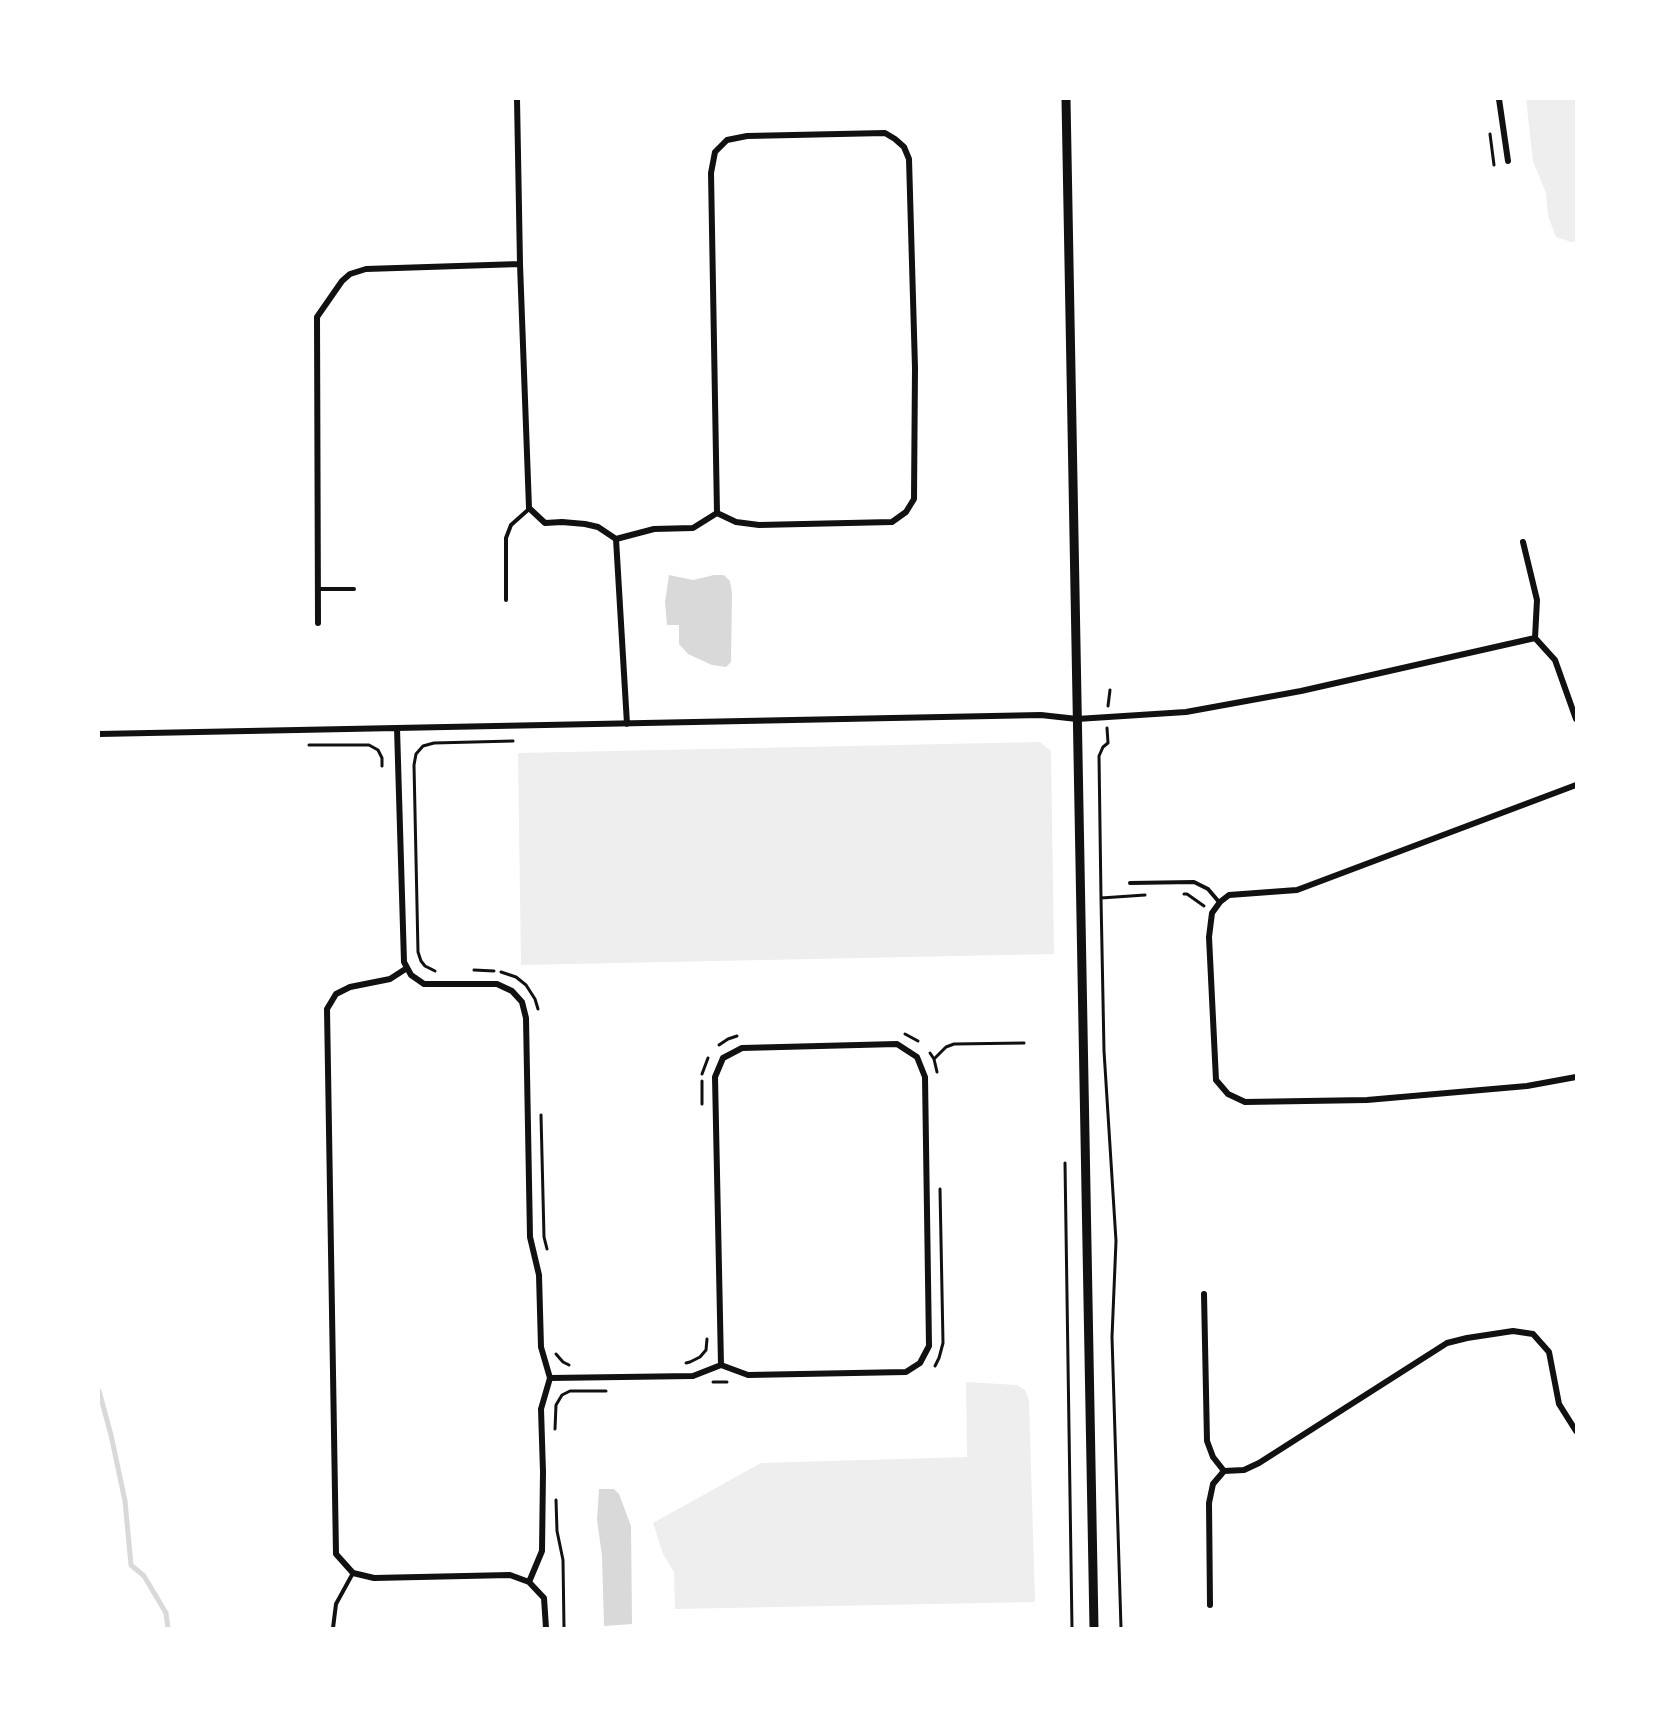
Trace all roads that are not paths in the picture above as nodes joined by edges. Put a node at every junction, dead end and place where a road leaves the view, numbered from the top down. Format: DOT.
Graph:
graph roads {
  1 [pos="517,99"];
  2 [pos="1066,99"];
  3 [pos="1499,99"];
  4 [pos="1508,160"];
  5 [pos="520,264"];
  6 [pos="529,508"];
  7 [pos="717,513"];
  8 [pos="616,539"];
  9 [pos="1523,542"];
  10 [pos="318,589"];
  11 [pos="354,590"];
  12 [pos="506,600"];
  13 [pos="318,623"];
  14 [pos="1535,638"];
  15 [pos="1077,719"];
  16 [pos="1576,719"];
  17 [pos="627,724"];
  18 [pos="397,728"];
  19 [pos="99,734"];
  20 [pos="1576,785"];
  21 [pos="1130,883"];
  22 [pos="1220,902"];
  23 [pos="407,968"];
  24 [pos="1576,1077"];
  25 [pos="1204,1294"];
  26 [pos="720,1365"];
  27 [pos="550,1378"];
  28 [pos="1576,1431"];
  29 [pos="1224,1471"];
  30 [pos="352,1573"];
  31 [pos="529,1582"];
  32 [pos="1210,1605"];
  33 [pos="333,1628"];
  34 [pos="546,1628"];
  35 [pos="1094,1628"];
  1 -- 5 [label="street"];
  2 -- 15 [label="street"];
  3 -- 4 [label="street"];
  5 -- 6 [label="street"];
  5 -- 10 [label="street"];
  6 -- 8 [label="street"];
  6 -- 12 [label="lane"];
  7 -- 7 [label="street"];
  7 -- 8 [label="street"];
  8 -- 17 [label="street"];
  9 -- 14 [label="street"];
  10 -- 11 [label="lane"];
  10 -- 13 [label="street"];
  14 -- 15 [label="street"];
  14 -- 16 [label="street"];
  15 -- 17 [label="street"];
  15 -- 35 [label="street"];
  17 -- 18 [label="street"];
  18 -- 19 [label="street"];
  18 -- 23 [label="street"];
  20 -- 22 [label="street"];
  21 -- 22 [label="lane"];
  22 -- 24 [label="street"];
  23 -- 27 [label="street"];
  23 -- 30 [label="street"];
  25 -- 29 [label="street"];
  26 -- 26 [label="street"];
  26 -- 27 [label="street"];
  27 -- 31 [label="street"];
  28 -- 29 [label="street"];
  29 -- 32 [label="street"];
  30 -- 31 [label="street"];
  30 -- 33 [label="lane"];
  31 -- 34 [label="street"];
}
